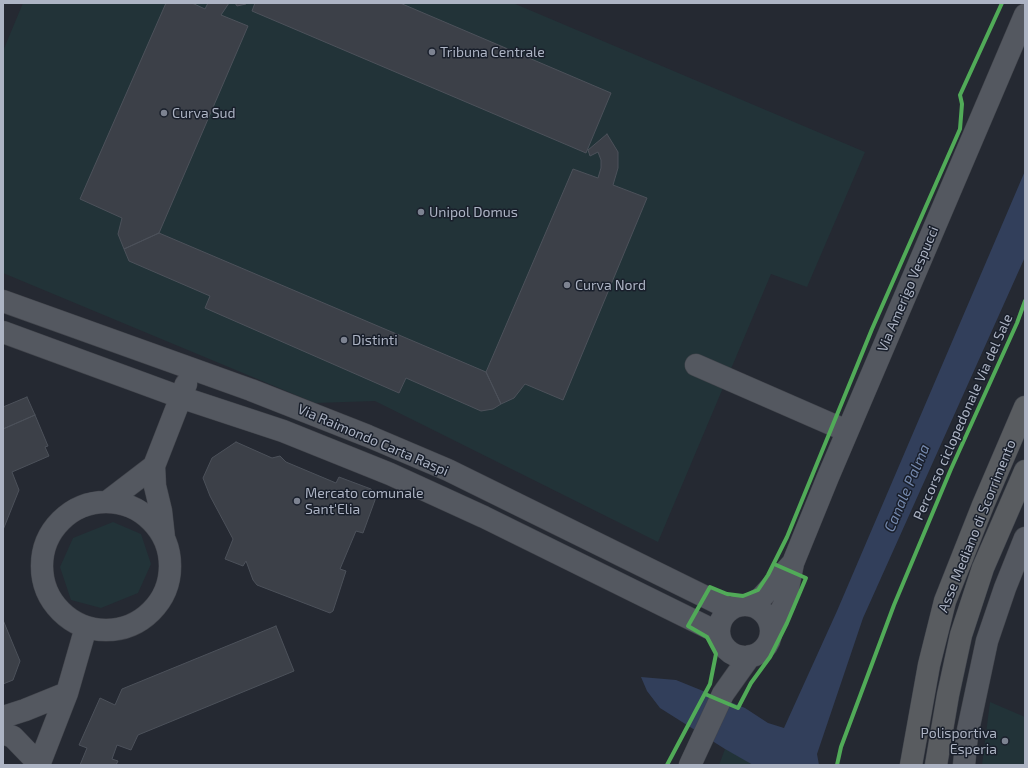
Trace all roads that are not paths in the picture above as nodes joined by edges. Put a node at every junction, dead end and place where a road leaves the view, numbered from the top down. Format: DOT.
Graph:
graph roads {
  1 [pos="1025,16"];
  2 [pos="3,301"];
  3 [pos="3,332"];
  4 [pos="696,365"];
  5 [pos="193,370"];
  6 [pos="180,397"];
  7 [pos="1025,407"];
  8 [pos="847,430"];
  9 [pos="154,466"];
  10 [pos="1025,471"];
  11 [pos="107,502"];
  12 [pos="1025,538"];
  13 [pos="164,539"];
  14 [pos="793,563"];
  15 [pos="740,607"];
  16 [pos="86,627"];
  17 [pos="771,630"];
  18 [pos="723,641"];
  19 [pos="750,656"];
  20 [pos="67,693"];
  21 [pos="723,694"];
  22 [pos="3,717"];
  23 [pos="3,733"];
  24 [pos="694,756"];
  25 [pos="39,764"];
  26 [pos="911,765"];
  27 [pos="936,765"];
  28 [pos="964,765"];
  1 -- 8 [label="street, Via Amerigo Vespucci"];
  2 -- 5 [label="street, Via Raimondo Carta Raspi"];
  3 -- 6 [label="street, Via Raimondo Carta Raspi"];
  4 -- 8 [label="street"];
  5 -- 6 [label="street"];
  5 -- 15 [label="street, Via Raimondo Carta Raspi"];
  6 -- 9 [label="street"];
  6 -- 18 [label="street, Via Raimondo Carta Raspi"];
  7 -- 26 [label="highway, Asse Mediano di Scorrimento"];
  8 -- 14 [label="street, Via Amerigo Vespucci"];
  9 -- 11 [label="street"];
  9 -- 13 [label="street"];
  10 -- 27 [label="highway, Asse Mediano di Scorrimento"];
  11 -- 13 [label="street"];
  11 -- 16 [label="street"];
  12 -- 28 [label="street"];
  13 -- 16 [label="street"];
  14 -- 15 [label="street, Via Amerigo Vespucci"];
  14 -- 17 [label="street, Via Amerigo Vespucci"];
  15 -- 17 [label="street"];
  15 -- 18 [label="street, Via Amerigo Vespucci"];
  16 -- 20 [label="street"];
  17 -- 19 [label="street, Via Amerigo Vespucci"];
  18 -- 19 [label="street"];
  18 -- 21 [label="street, Via Amerigo Vespucci"];
  19 -- 21 [label="street, Via Amerigo Vespucci"];
  20 -- 22 [label="street"];
  20 -- 25 [label="street"];
  21 -- 24 [label="street, Via Amerigo Vespucci"];
  23 -- 25 [label="street"];
}
